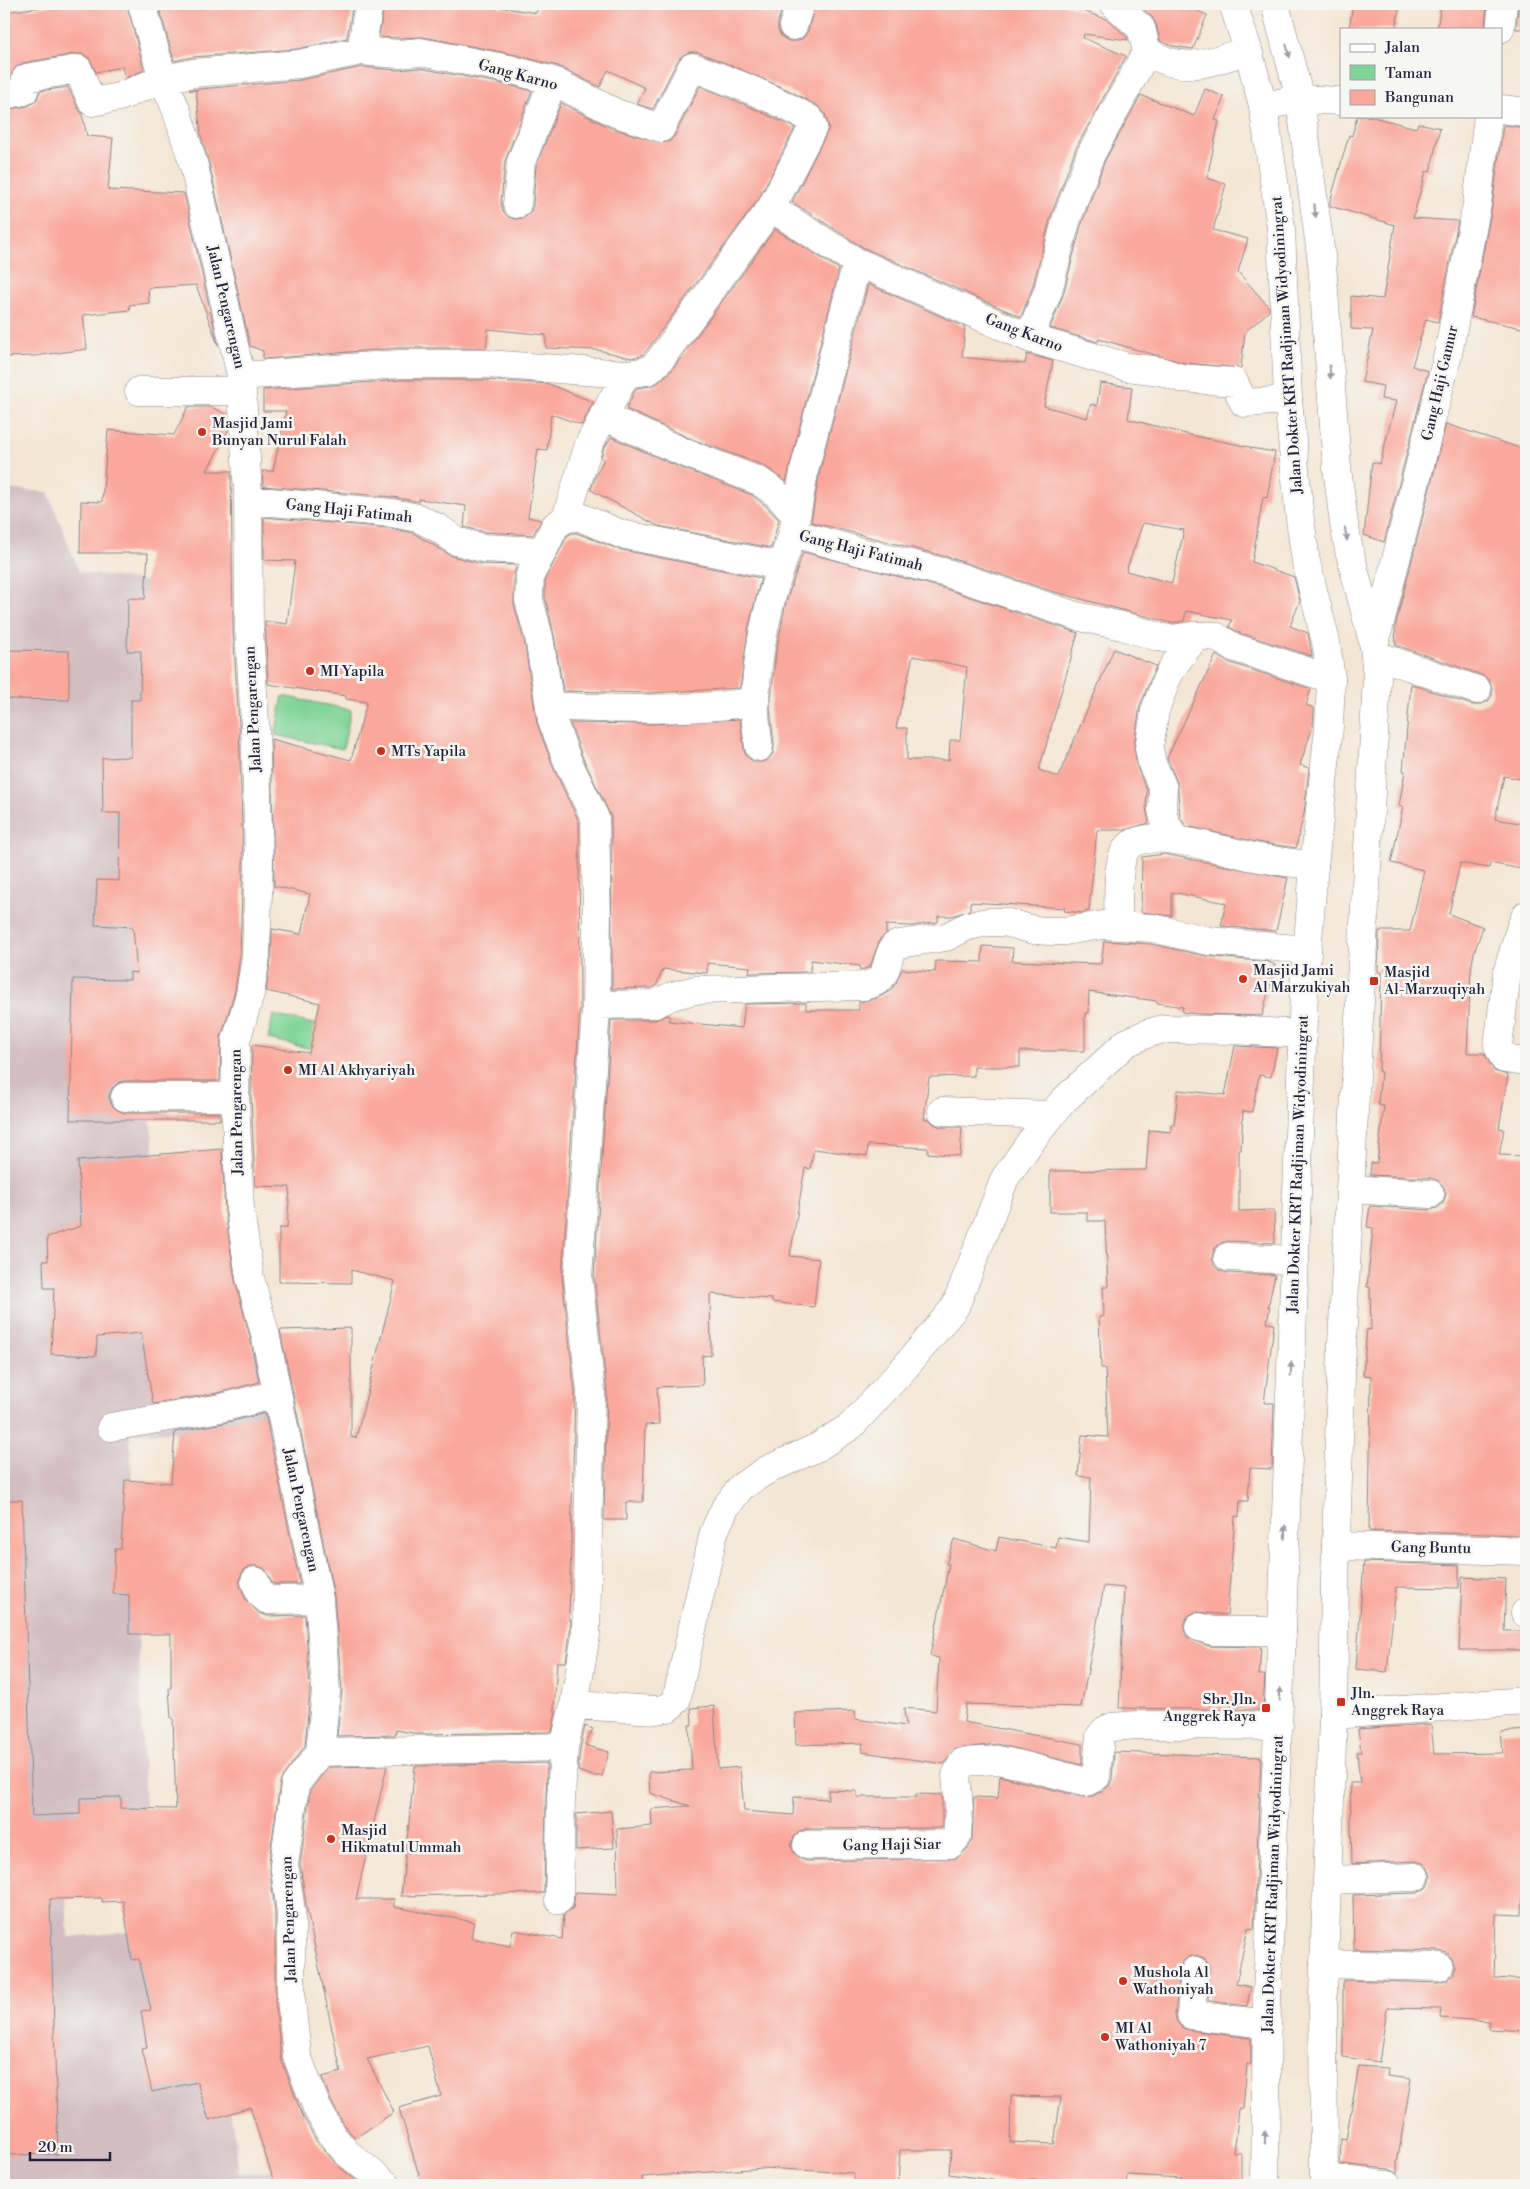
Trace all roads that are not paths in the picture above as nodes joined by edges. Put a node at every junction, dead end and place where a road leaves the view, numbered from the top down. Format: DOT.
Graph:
graph roads {
  1 [pos="142,4"];
  2 [pos="369,4"];
  3 [pos="1114,4"];
  4 [pos="1233,4"];
  5 [pos="1275,4"];
  6 [pos="1503,4"];
  7 [pos="1500,28"];
  8 [pos="1248,50"];
  9 [pos="361,51"];
  10 [pos="1147,51"];
  11 [pos="163,79"];
  12 [pos="553,81"];
  13 [pos="4,95"];
  14 [pos="1300,99"];
  15 [pos="1340,101"];
  16 [pos="1262,106"];
  17 [pos="1502,109"];
  18 [pos="1526,112"];
  19 [pos="1488,118"];
  20 [pos="517,204"];
  21 [pos="771,208"];
  22 [pos="857,262"];
  23 [pos="1029,338"];
  24 [pos="626,374"];
  25 [pos="242,383"];
  26 [pos="139,391"];
  27 [pos="1288,400"];
  28 [pos="603,416"];
  29 [pos="248,500"];
  30 [pos="566,518"];
  31 [pos="795,522"];
  32 [pos="544,551"];
  33 [pos="780,566"];
  34 [pos="1196,636"];
  35 [pos="1375,651"];
  36 [pos="1331,679"];
  37 [pos="1477,690"];
  38 [pos="754,702"];
  39 [pos="550,706"];
  40 [pos="758,747"];
  41 [pos="1176,839"];
  42 [pos="1314,866"];
  43 [pos="1526,915"];
  44 [pos="1118,925"];
  45 [pos="1307,950"];
  46 [pos="596,1004"];
  47 [pos="1302,1034"];
  48 [pos="1526,1062"];
  49 [pos="125,1096"];
  50 [pos="235,1097"];
  51 [pos="942,1112"];
  52 [pos="1052,1115"];
  53 [pos="1350,1188"];
  54 [pos="1430,1194"];
  55 [pos="1228,1257"];
  56 [pos="1295,1260"];
  57 [pos="277,1394"];
  58 [pos="111,1427"];
  59 [pos="1336,1546"];
  60 [pos="1526,1550"];
  61 [pos="255,1581"];
  62 [pos="319,1599"];
  63 [pos="1199,1628"];
  64 [pos="1282,1631"];
  65 [pos="1526,1701"];
  66 [pos="574,1704"];
  67 [pos="1333,1715"];
  68 [pos="1279,1726"];
  69 [pos="564,1747"];
  70 [pos="320,1752"];
  71 [pos="806,1844"];
  72 [pos="1415,1877"];
  73 [pos="1328,1880"];
  74 [pos="559,1900"];
  75 [pos="1324,1964"];
  76 [pos="1439,1967"];
  77 [pos="1195,1971"];
  78 [pos="1266,2024"];
  79 [pos="1324,2182"];
  80 [pos="388,2185"];
  81 [pos="1265,2185"];
  82 [pos="1387,2185"];
  1 -- 11 [label="street, Jalan Pengarengan"];
  2 -- 9 [label="street"];
  3 -- 10 [label="street"];
  4 -- 8 [label="street, Jalan Dokter KRT Radjiman Widyodiningrat"];
  5 -- 14 [label="street, one-way"];
  6 -- 7 [label="street"];
  8 -- 10 [label="street"];
  8 -- 16 [label="street, Jalan Dokter KRT Radjiman Widyodiningrat"];
  9 -- 11 [label="street, Gang Karno"];
  9 -- 12 [label="street, Gang Karno"];
  10 -- 23 [label="street"];
  11 -- 13 [label="street, Gang Karno"];
  11 -- 25 [label="street, Jalan Pengarengan"];
  12 -- 20 [label="street"];
  12 -- 21 [label="street, Gang Karno"];
  14 -- 15 [label="street"];
  14 -- 16 [label="street"];
  14 -- 35 [label="street, one-way"];
  16 -- 27 [label="street, Jalan Dokter KRT Radjiman Widyodiningrat"];
  17 -- 18 [label="street"];
  19 -- 35 [label="street, Gang Haji Gamur"];
  21 -- 22 [label="street, Gang Karno"];
  21 -- 24 [label="street"];
  22 -- 23 [label="street, Gang Karno"];
  22 -- 31 [label="street"];
  23 -- 27 [label="street, Gang Karno"];
  24 -- 25 [label="street"];
  24 -- 28 [label="street"];
  25 -- 26 [label="street"];
  25 -- 29 [label="street, Jalan Pengarengan"];
  27 -- 36 [label="street, Jalan Dokter KRT Radjiman Widyodiningrat"];
  28 -- 30 [label="street"];
  28 -- 31 [label="street"];
  29 -- 32 [label="street, Gang Haji Fatimah"];
  29 -- 50 [label="street, Jalan Pengarengan"];
  30 -- 32 [label="street"];
  30 -- 33 [label="street"];
  31 -- 33 [label="street, Gang Haji Fatimah"];
  31 -- 34 [label="street, Gang Haji Fatimah"];
  32 -- 39 [label="street"];
  33 -- 38 [label="street, Gang Haji Fatimah"];
  34 -- 36 [label="street, Gang Haji Fatimah"];
  34 -- 41 [label="street"];
  35 -- 37 [label="street"];
  35 -- 53 [label="street"];
  36 -- 42 [label="street, Jalan Dokter KRT Radjiman Widyodiningrat"];
  38 -- 39 [label="street"];
  38 -- 40 [label="street, Gang Haji Fatimah"];
  39 -- 46 [label="street"];
  41 -- 42 [label="street"];
  41 -- 44 [label="street"];
  42 -- 45 [label="street, Jalan Dokter KRT Radjiman Widyodiningrat"];
  43 -- 48 [label="street"];
  44 -- 45 [label="street"];
  44 -- 46 [label="street"];
  45 -- 47 [label="street, Jalan Dokter KRT Radjiman Widyodiningrat"];
  46 -- 66 [label="street"];
  47 -- 52 [label="street"];
  47 -- 56 [label="street, Jalan Dokter KRT Radjiman Widyodiningrat"];
  49 -- 50 [label="street"];
  50 -- 57 [label="street, Jalan Pengarengan"];
  51 -- 52 [label="street"];
  52 -- 66 [label="street"];
  53 -- 54 [label="street"];
  53 -- 59 [label="street"];
  55 -- 56 [label="street"];
  64 -- 56 [label="street, Jalan Dokter KRT Radjiman Widyodiningrat, one-way"];
  57 -- 58 [label="street"];
  57 -- 62 [label="street, Jalan Pengarengan"];
  59 -- 60 [label="street, Gang Buntu"];
  59 -- 67 [label="street"];
  61 -- 62 [label="street"];
  62 -- 70 [label="street, Jalan Pengarengan"];
  63 -- 64 [label="street"];
  68 -- 64 [label="street, Jalan Dokter KRT Radjiman Widyodiningrat, one-way"];
  65 -- 67 [label="street"];
  66 -- 69 [label="street"];
  67 -- 73 [label="street"];
  68 -- 71 [label="street, Gang Haji Siar"];
  68 -- 78 [label="street, Jalan Dokter KRT Radjiman Widyodiningrat"];
  69 -- 70 [label="street"];
  69 -- 74 [label="street"];
  70 -- 80 [label="street, Jalan Pengarengan"];
  72 -- 73 [label="street"];
  73 -- 75 [label="street"];
  75 -- 76 [label="street"];
  75 -- 79 [label="street"];
  77 -- 78 [label="street"];
  81 -- 78 [label="street, Jalan Dokter KRT Radjiman Widyodiningrat, one-way"];
  79 -- 82 [label="street"];
}
